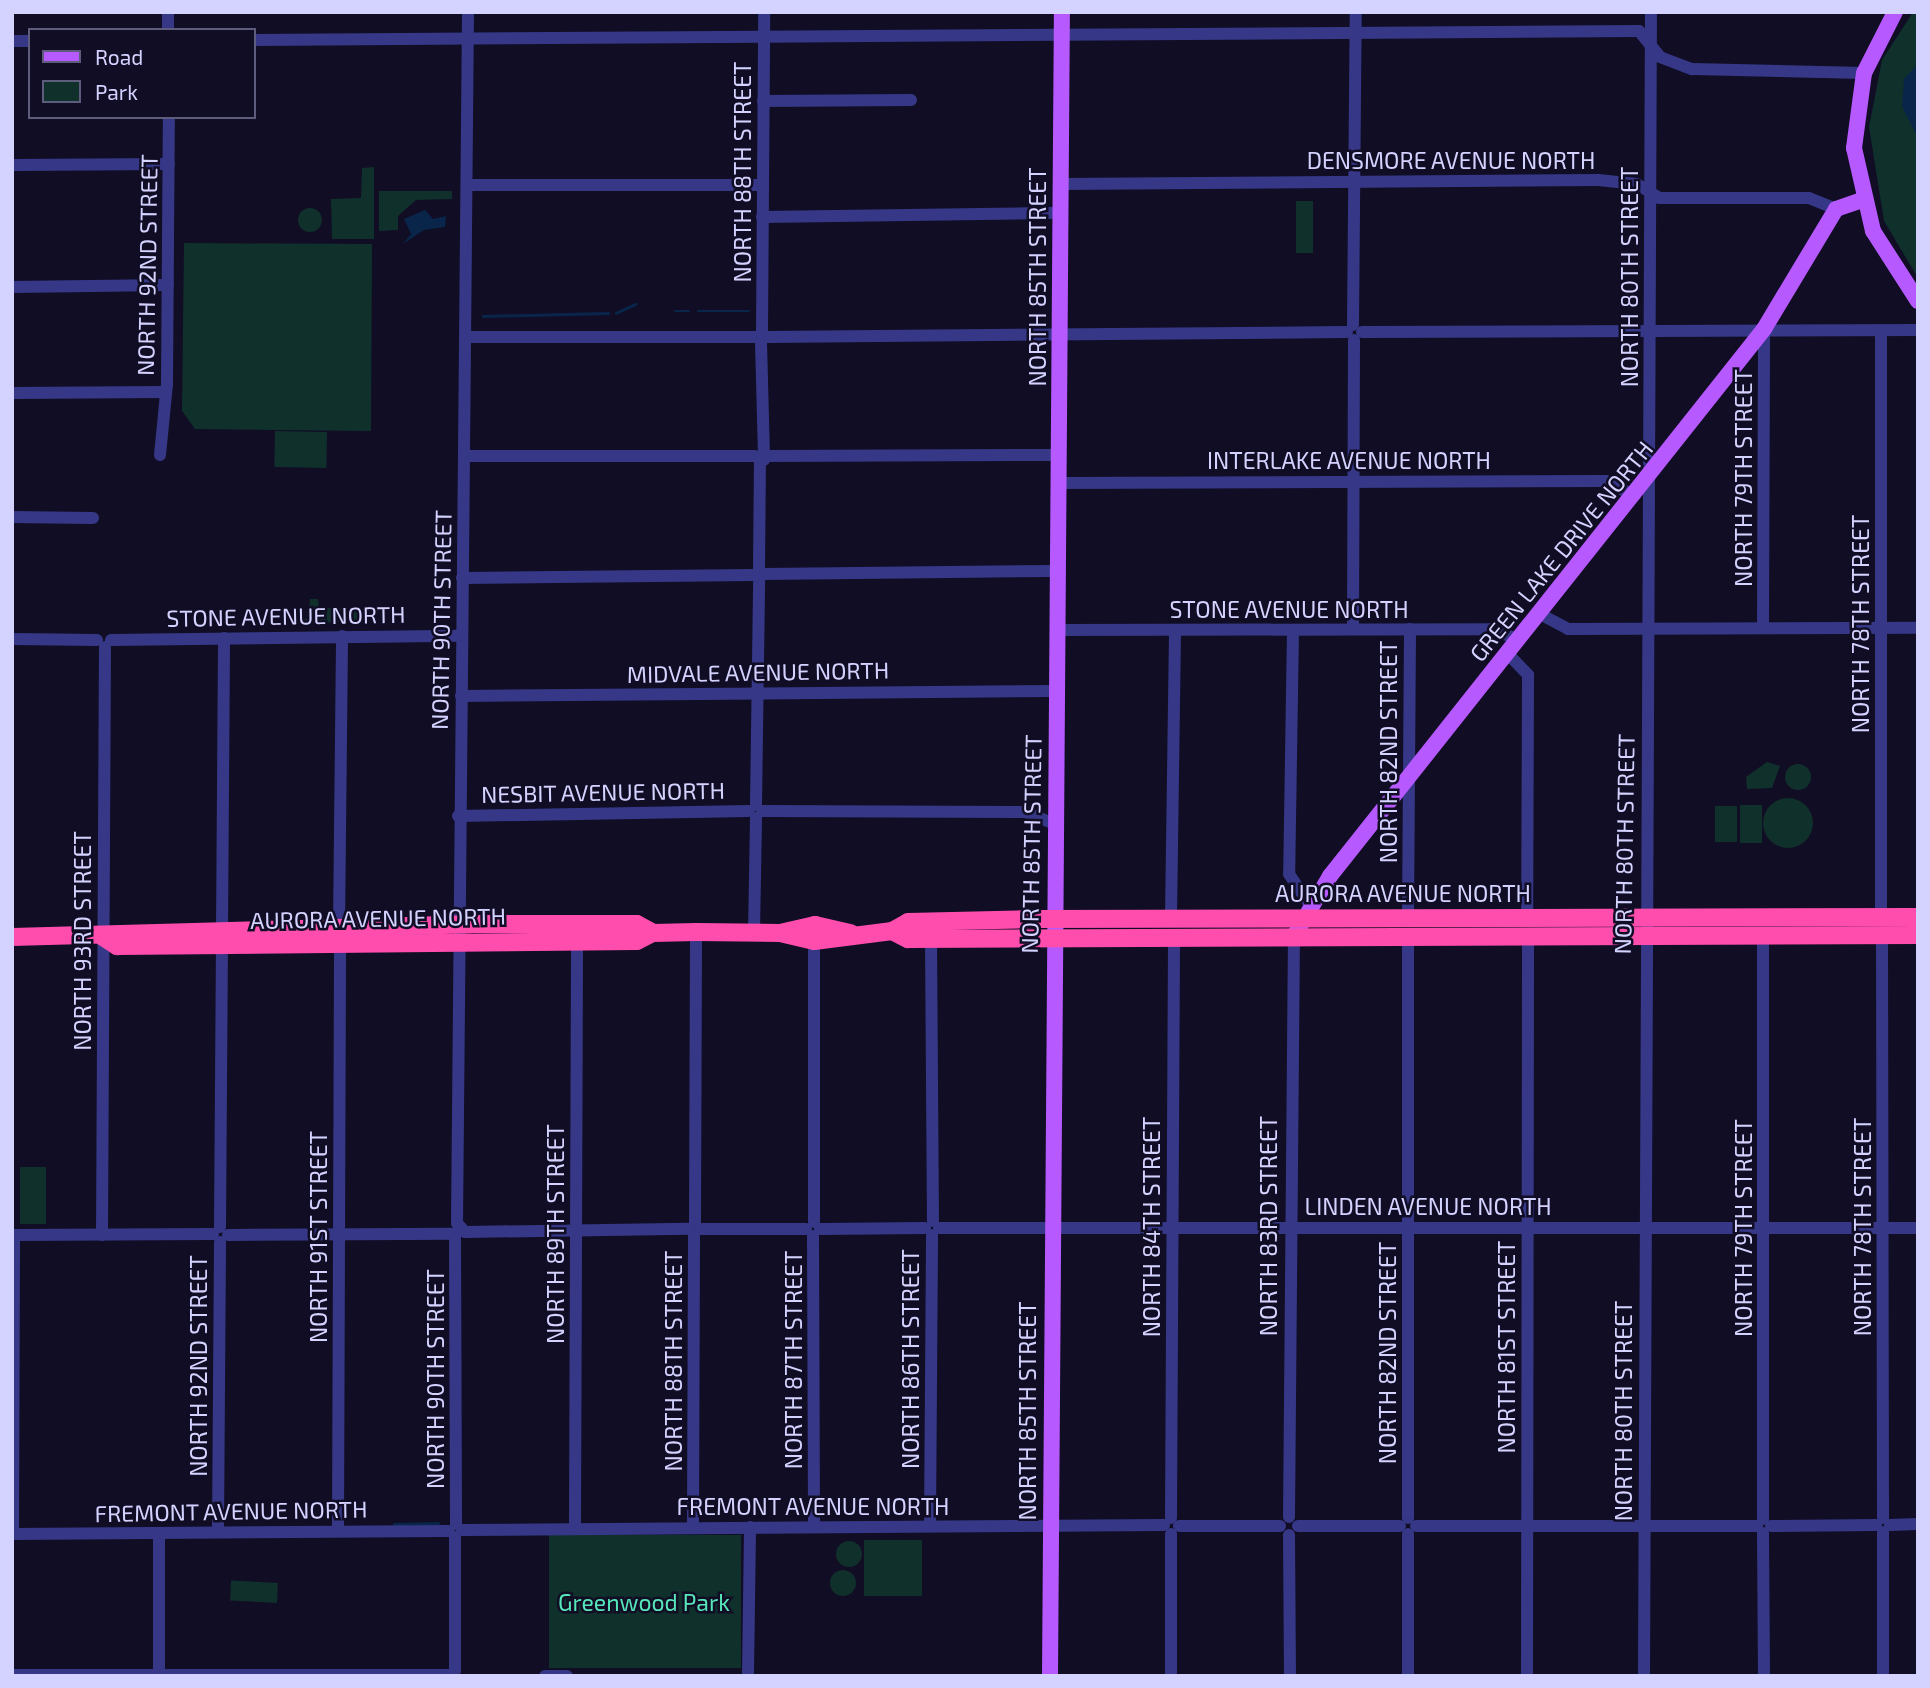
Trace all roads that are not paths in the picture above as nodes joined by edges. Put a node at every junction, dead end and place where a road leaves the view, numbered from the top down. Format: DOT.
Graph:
graph roads {
  1 [pos="468,12"];
  2 [pos="764,12"];
  3 [pos="1062,12"];
  4 [pos="1356,12"];
  5 [pos="1651,12"];
  6 [pos="1895,12"];
  7 [pos="1354,34"];
  8 [pos="1061,35"];
  9 [pos="764,38"];
  10 [pos="467,39"];
  11 [pos="256,40"];
  12 [pos="1650,45"];
  13 [pos="1864,73"];
  14 [pos="911,100"];
  15 [pos="763,101"];
  16 [pos="169,119"];
  17 [pos="169,164"];
  18 [pos="12,165"];
  19 [pos="1355,181"];
  20 [pos="1060,184"];
  21 [pos="467,185"];
  22 [pos="763,185"];
  23 [pos="1650,192"];
  24 [pos="1861,200"];
  25 [pos="1836,209"];
  26 [pos="1060,213"];
  27 [pos="762,217"];
  28 [pos="168,285"];
  29 [pos="12,287"];
  30 [pos="1918,301"];
  31 [pos="1764,329"];
  32 [pos="1649,330"];
  33 [pos="1881,330"];
  34 [pos="1918,330"];
  35 [pos="1354,332"];
  36 [pos="1060,333"];
  37 [pos="465,337"];
  38 [pos="761,337"];
  39 [pos="164,392"];
  40 [pos="12,393"];
  41 [pos="160,455"];
  42 [pos="1058,455"];
  43 [pos="464,456"];
  44 [pos="760,457"];
  45 [pos="1648,479"];
  46 [pos="1354,480"];
  47 [pos="1058,483"];
  48 [pos="1634,496"];
  49 [pos="12,517"];
  50 [pos="93,518"];
  51 [pos="1057,571"];
  52 [pos="759,575"];
  53 [pos="462,578"];
  54 [pos="1540,614"];
  55 [pos="1763,628"];
  56 [pos="1881,628"];
  57 [pos="1918,628"];
  58 [pos="1353,629"];
  59 [pos="1410,629"];
  60 [pos="1647,629"];
  61 [pos="1057,630"];
  62 [pos="1175,630"];
  63 [pos="1293,630"];
  64 [pos="342,636"];
  65 [pos="461,636"];
  66 [pos="224,638"];
  67 [pos="12,639"];
  68 [pos="1519,640"];
  69 [pos="104,642"];
  70 [pos="1508,654"];
  71 [pos="1056,691"];
  72 [pos="757,693"];
  73 [pos="461,696"];
  74 [pos="1409,778"];
  75 [pos="755,811"];
  76 [pos="458,816"];
  77 [pos="1055,824"];
  78 [pos="1305,911"];
  79 [pos="1918,917"];
  80 [pos="1171,918"];
  81 [pos="1054,919"];
  82 [pos="1527,926"];
  83 [pos="1881,926"];
  84 [pos="312,927"];
  85 [pos="1408,927"];
  86 [pos="1644,928"];
  87 [pos="891,931"];
  88 [pos="696,932"];
  89 [pos="457,933"];
  90 [pos="653,933"];
  91 [pos="754,933"];
  92 [pos="780,933"];
  93 [pos="851,933"];
  94 [pos="340,935"];
  95 [pos="1918,935"];
  96 [pos="1294,936"];
  97 [pos="12,937"];
  98 [pos="103,937"];
  99 [pos="1763,937"];
  100 [pos="222,938"];
  101 [pos="931,938"];
  102 [pos="1053,939"];
  103 [pos="577,941"];
  104 [pos="814,941"];
  105 [pos="272,944"];
  106 [pos="1173,944"];
  107 [pos="1288,1227"];
  108 [pos="1527,1227"];
  109 [pos="932,1228"];
  110 [pos="1051,1228"];
  111 [pos="1172,1228"];
  112 [pos="1408,1228"];
  113 [pos="1645,1228"];
  114 [pos="1764,1228"];
  115 [pos="1884,1228"];
  116 [pos="1918,1228"];
  117 [pos="575,1229"];
  118 [pos="695,1229"];
  119 [pos="813,1229"];
  120 [pos="457,1231"];
  121 [pos="339,1233"];
  122 [pos="13,1235"];
  123 [pos="102,1235"];
  124 [pos="220,1235"];
  125 [pos="1918,1524"];
  126 [pos="1050,1525"];
  127 [pos="1527,1525"];
  128 [pos="1644,1525"];
  129 [pos="1883,1525"];
  130 [pos="930,1526"];
  131 [pos="1171,1526"];
  132 [pos="1289,1526"];
  133 [pos="1408,1526"];
  134 [pos="1764,1526"];
  135 [pos="575,1527"];
  136 [pos="750,1527"];
  137 [pos="814,1527"];
  138 [pos="693,1528"];
  139 [pos="338,1530"];
  140 [pos="456,1530"];
  141 [pos="218,1531"];
  142 [pos="159,1533"];
  143 [pos="13,1534"];
  144 [pos="159,1674"];
  145 [pos="453,1674"];
  146 [pos="12,1675"];
  147 [pos="748,1675"];
  148 [pos="545,1676"];
  149 [pos="567,1676"];
  150 [pos="1050,1676"];
  151 [pos="1171,1676"];
  152 [pos="1290,1676"];
  153 [pos="1408,1676"];
  154 [pos="1527,1676"];
  155 [pos="1644,1676"];
  156 [pos="1764,1676"];
  157 [pos="1883,1676"];
  1 -- 10 [label="street, NORTH 90TH STREET"];
  2 -- 9 [label="street, NORTH 88TH STREET"];
  3 -- 8 [label="main road, NORTH 85TH STREET"];
  4 -- 7 [label="street, NORTH 82ND STREET"];
  5 -- 12 [label="street, NORTH 80TH STREET"];
  6 -- 13 [label="main road"];
  7 -- 8 [label="street"];
  7 -- 12 [label="street"];
  7 -- 19 [label="street, NORTH 82ND STREET"];
  8 -- 9 [label="street"];
  8 -- 20 [label="main road, NORTH 85TH STREET"];
  9 -- 10 [label="street"];
  9 -- 15 [label="street, NORTH 88TH STREET"];
  10 -- 11 [label="street"];
  10 -- 21 [label="street, NORTH 90TH STREET"];
  12 -- 13 [label="street"];
  12 -- 23 [label="street, NORTH 80TH STREET"];
  13 -- 24 [label="main road"];
  14 -- 15 [label="street"];
  15 -- 22 [label="street, NORTH 88TH STREET"];
  16 -- 17 [label="street, NORTH 92ND STREET"];
  17 -- 18 [label="street"];
  17 -- 28 [label="street, NORTH 92ND STREET"];
  19 -- 20 [label="street, DENSMORE AVENUE NORTH"];
  19 -- 23 [label="street, DENSMORE AVENUE NORTH"];
  19 -- 35 [label="street, NORTH 82ND STREET"];
  20 -- 26 [label="main road, NORTH 85TH STREET"];
  21 -- 22 [label="street"];
  21 -- 37 [label="street, NORTH 90TH STREET"];
  22 -- 27 [label="street, NORTH 88TH STREET"];
  23 -- 25 [label="street, DENSMORE AVENUE NORTH"];
  23 -- 32 [label="street, NORTH 80TH STREET"];
  24 -- 25 [label="main road"];
  24 -- 30 [label="main road"];
  25 -- 31 [label="main road, GREEN LAKE DRIVE NORTH"];
  26 -- 27 [label="street"];
  26 -- 36 [label="main road, NORTH 85TH STREET"];
  27 -- 38 [label="street, NORTH 88TH STREET"];
  28 -- 29 [label="street"];
  28 -- 39 [label="street, NORTH 92ND STREET"];
  31 -- 32 [label="street"];
  31 -- 33 [label="street"];
  31 -- 45 [label="main road, GREEN LAKE DRIVE NORTH"];
  31 -- 55 [label="street, NORTH 79TH STREET"];
  32 -- 35 [label="street"];
  32 -- 45 [label="street, NORTH 80TH STREET"];
  33 -- 34 [label="street"];
  33 -- 56 [label="street, NORTH 78TH STREET"];
  35 -- 36 [label="street"];
  35 -- 46 [label="street, NORTH 82ND STREET"];
  36 -- 38 [label="street"];
  36 -- 42 [label="main road, NORTH 85TH STREET"];
  37 -- 38 [label="street"];
  37 -- 43 [label="street, NORTH 90TH STREET"];
  38 -- 44 [label="street, NORTH 88TH STREET"];
  39 -- 40 [label="street"];
  39 -- 41 [label="street, NORTH 92ND STREET"];
  42 -- 44 [label="street"];
  42 -- 47 [label="main road, NORTH 85TH STREET"];
  43 -- 44 [label="street"];
  43 -- 53 [label="street, NORTH 90TH STREET"];
  44 -- 52 [label="street, NORTH 88TH STREET"];
  45 -- 48 [label="main road, GREEN LAKE DRIVE NORTH"];
  45 -- 60 [label="street, NORTH 80TH STREET"];
  46 -- 47 [label="street, INTERLAKE AVENUE NORTH"];
  46 -- 48 [label="street, INTERLAKE AVENUE NORTH"];
  46 -- 58 [label="street, NORTH 82ND STREET"];
  47 -- 51 [label="main road, NORTH 85TH STREET"];
  48 -- 54 [label="main road, GREEN LAKE DRIVE NORTH"];
  49 -- 50 [label="street"];
  51 -- 52 [label="street"];
  51 -- 61 [label="main road, NORTH 85TH STREET"];
  52 -- 53 [label="street"];
  52 -- 72 [label="street, NORTH 88TH STREET"];
  53 -- 65 [label="street, NORTH 90TH STREET"];
  54 -- 60 [label="street"];
  54 -- 68 [label="main road, GREEN LAKE DRIVE NORTH"];
  55 -- 56 [label="street"];
  55 -- 60 [label="street"];
  56 -- 57 [label="street"];
  56 -- 83 [label="street, NORTH 78TH STREET"];
  58 -- 59 [label="street, STONE AVENUE NORTH"];
  58 -- 63 [label="street, STONE AVENUE NORTH"];
  59 -- 68 [label="street, STONE AVENUE NORTH"];
  59 -- 74 [label="street, NORTH 82ND STREET"];
  60 -- 86 [label="street, NORTH 80TH STREET"];
  61 -- 62 [label="street, STONE AVENUE NORTH"];
  61 -- 71 [label="main road, NORTH 85TH STREET"];
  62 -- 63 [label="street, STONE AVENUE NORTH"];
  62 -- 80 [label="street"];
  63 -- 78 [label="street"];
  64 -- 65 [label="street, STONE AVENUE NORTH"];
  64 -- 66 [label="street, STONE AVENUE NORTH"];
  64 -- 94 [label="street, NORTH 91ST STREET"];
  65 -- 73 [label="street, NORTH 90TH STREET"];
  66 -- 69 [label="street, STONE AVENUE NORTH"];
  66 -- 100 [label="street, NORTH 92ND STREET"];
  67 -- 69 [label="street, STONE AVENUE NORTH"];
  68 -- 70 [label="main road, GREEN LAKE DRIVE NORTH"];
  69 -- 98 [label="street, NORTH 93RD STREET"];
  70 -- 74 [label="main road, GREEN LAKE DRIVE NORTH"];
  70 -- 82 [label="street, NORTH 81ST STREET"];
  71 -- 72 [label="street, MIDVALE AVENUE NORTH"];
  71 -- 77 [label="main road, NORTH 85TH STREET"];
  72 -- 73 [label="street, MIDVALE AVENUE NORTH"];
  72 -- 75 [label="street, NORTH 88TH STREET"];
  73 -- 76 [label="street, NORTH 90TH STREET"];
  74 -- 78 [label="main road, GREEN LAKE DRIVE NORTH"];
  74 -- 85 [label="street, NORTH 82ND STREET"];
  75 -- 76 [label="street, NESBIT AVENUE NORTH"];
  75 -- 77 [label="street, NESBIT AVENUE NORTH"];
  75 -- 91 [label="street, NORTH 88TH STREET"];
  76 -- 89 [label="street, NORTH 90TH STREET"];
  77 -- 81 [label="main road, NORTH 85TH STREET"];
  78 -- 80 [label="highway, AURORA AVENUE NORTH"];
  78 -- 85 [label="highway, AURORA AVENUE NORTH"];
  78 -- 96 [label="main road, GREEN LAKE DRIVE NORTH"];
  79 -- 83 [label="highway, AURORA AVENUE NORTH"];
  80 -- 81 [label="highway, AURORA AVENUE NORTH"];
  81 -- 87 [label="highway, AURORA AVENUE NORTH"];
  81 -- 102 [label="main road, NORTH 85TH STREET"];
  82 -- 85 [label="highway, AURORA AVENUE NORTH"];
  82 -- 86 [label="highway, AURORA AVENUE NORTH"];
  82 -- 108 [label="street, NORTH 81ST STREET"];
  83 -- 86 [label="highway, AURORA AVENUE NORTH"];
  83 -- 95 [label="highway, AURORA AVENUE NORTH"];
  83 -- 99 [label="highway, AURORA AVENUE NORTH"];
  83 -- 115 [label="street, NORTH 78TH STREET"];
  84 -- 94 [label="highway, AURORA AVENUE NORTH"];
  84 -- 100 [label="highway, AURORA AVENUE NORTH"];
  84 -- 105 [label="highway"];
  85 -- 96 [label="highway, AURORA AVENUE NORTH"];
  85 -- 112 [label="street, NORTH 82ND STREET"];
  86 -- 99 [label="highway, AURORA AVENUE NORTH"];
  86 -- 113 [label="street, NORTH 80TH STREET"];
  87 -- 93 [label="highway, AURORA AVENUE NORTH"];
  87 -- 101 [label="highway, AURORA AVENUE NORTH"];
  88 -- 90 [label="highway, AURORA AVENUE NORTH"];
  88 -- 91 [label="highway, AURORA AVENUE NORTH"];
  88 -- 118 [label="street, NORTH 88TH STREET"];
  89 -- 90 [label="highway, AURORA AVENUE NORTH"];
  89 -- 94 [label="highway, AURORA AVENUE NORTH"];
  89 -- 103 [label="highway, AURORA AVENUE NORTH"];
  89 -- 120 [label="street, NORTH 90TH STREET"];
  90 -- 103 [label="highway, AURORA AVENUE NORTH"];
  91 -- 92 [label="highway, AURORA AVENUE NORTH"];
  92 -- 93 [label="highway, AURORA AVENUE NORTH"];
  92 -- 104 [label="highway, AURORA AVENUE NORTH"];
  93 -- 104 [label="highway, AURORA AVENUE NORTH"];
  94 -- 105 [label="highway, AURORA AVENUE NORTH"];
  94 -- 121 [label="street, NORTH 91ST STREET"];
  96 -- 106 [label="highway, AURORA AVENUE NORTH"];
  96 -- 107 [label="street, NORTH 83RD STREET"];
  97 -- 98 [label="highway, AURORA AVENUE NORTH"];
  98 -- 100 [label="highway, AURORA AVENUE NORTH"];
  98 -- 123 [label="street, NORTH 93RD STREET"];
  99 -- 114 [label="street, NORTH 79TH STREET"];
  100 -- 105 [label="highway, AURORA AVENUE NORTH"];
  100 -- 124 [label="street, NORTH 92ND STREET"];
  101 -- 102 [label="highway, AURORA AVENUE NORTH"];
  101 -- 109 [label="street, NORTH 86TH STREET"];
  102 -- 106 [label="highway, AURORA AVENUE NORTH"];
  102 -- 110 [label="main road, NORTH 85TH STREET"];
  103 -- 117 [label="street, NORTH 89TH STREET"];
  104 -- 119 [label="street, NORTH 87TH STREET"];
  106 -- 111 [label="street, NORTH 84TH STREET"];
  107 -- 111 [label="street, LINDEN AVENUE NORTH"];
  107 -- 112 [label="street, LINDEN AVENUE NORTH"];
  107 -- 132 [label="street, NORTH 83RD STREET"];
  108 -- 112 [label="street, LINDEN AVENUE NORTH"];
  108 -- 113 [label="street, LINDEN AVENUE NORTH"];
  108 -- 127 [label="street, NORTH 81ST STREET"];
  109 -- 110 [label="street, LINDEN AVENUE NORTH"];
  109 -- 119 [label="street, LINDEN AVENUE NORTH"];
  109 -- 130 [label="street, NORTH 86TH STREET"];
  110 -- 111 [label="street, LINDEN AVENUE NORTH"];
  110 -- 126 [label="main road, NORTH 85TH STREET"];
  111 -- 131 [label="street, NORTH 84TH STREET"];
  112 -- 133 [label="street, NORTH 82ND STREET"];
  113 -- 114 [label="street, LINDEN AVENUE NORTH"];
  113 -- 128 [label="street, NORTH 80TH STREET"];
  114 -- 115 [label="street, LINDEN AVENUE NORTH"];
  114 -- 134 [label="street, NORTH 79TH STREET"];
  115 -- 116 [label="street, LINDEN AVENUE NORTH"];
  115 -- 129 [label="street, NORTH 78TH STREET"];
  117 -- 118 [label="street, LINDEN AVENUE NORTH"];
  117 -- 120 [label="street, LINDEN AVENUE NORTH"];
  117 -- 135 [label="street, NORTH 89TH STREET"];
  118 -- 119 [label="street, LINDEN AVENUE NORTH"];
  118 -- 138 [label="street, NORTH 88TH STREET"];
  119 -- 137 [label="street, NORTH 87TH STREET"];
  120 -- 121 [label="street, LINDEN AVENUE NORTH"];
  120 -- 140 [label="street, NORTH 90TH STREET"];
  121 -- 124 [label="street, LINDEN AVENUE NORTH"];
  121 -- 139 [label="street, NORTH 91ST STREET"];
  122 -- 123 [label="street, LINDEN AVENUE NORTH"];
  122 -- 143 [label="street"];
  123 -- 124 [label="street, LINDEN AVENUE NORTH"];
  124 -- 141 [label="street, NORTH 92ND STREET"];
  125 -- 129 [label="street, FREMONT AVENUE NORTH"];
  126 -- 130 [label="street, FREMONT AVENUE NORTH"];
  126 -- 131 [label="street, FREMONT AVENUE NORTH"];
  126 -- 150 [label="main road, NORTH 85TH STREET"];
  127 -- 128 [label="street, FREMONT AVENUE NORTH"];
  127 -- 133 [label="street, FREMONT AVENUE NORTH"];
  127 -- 154 [label="street, NORTH 81ST STREET"];
  128 -- 134 [label="street, FREMONT AVENUE NORTH"];
  128 -- 155 [label="street, NORTH 80TH STREET"];
  129 -- 134 [label="street, FREMONT AVENUE NORTH"];
  129 -- 157 [label="street, NORTH 78TH STREET"];
  130 -- 137 [label="street, FREMONT AVENUE NORTH"];
  131 -- 132 [label="street, FREMONT AVENUE NORTH"];
  131 -- 151 [label="street, NORTH 84TH STREET"];
  132 -- 133 [label="street, FREMONT AVENUE NORTH"];
  132 -- 152 [label="street, NORTH 83RD STREET"];
  133 -- 153 [label="street, NORTH 82ND STREET"];
  134 -- 156 [label="street, NORTH 79TH STREET"];
  135 -- 138 [label="street, FREMONT AVENUE NORTH"];
  135 -- 140 [label="street, FREMONT AVENUE NORTH"];
  136 -- 137 [label="street, FREMONT AVENUE NORTH"];
  136 -- 138 [label="street, FREMONT AVENUE NORTH"];
  136 -- 147 [label="street"];
  139 -- 140 [label="street, FREMONT AVENUE NORTH"];
  139 -- 141 [label="street, FREMONT AVENUE NORTH"];
  140 -- 145 [label="street, NORTH 90TH STREET"];
  141 -- 142 [label="street, FREMONT AVENUE NORTH"];
  142 -- 143 [label="street, FREMONT AVENUE NORTH"];
  142 -- 144 [label="street"];
  144 -- 145 [label="street"];
  144 -- 146 [label="street"];
  148 -- 149 [label="street"];
}
